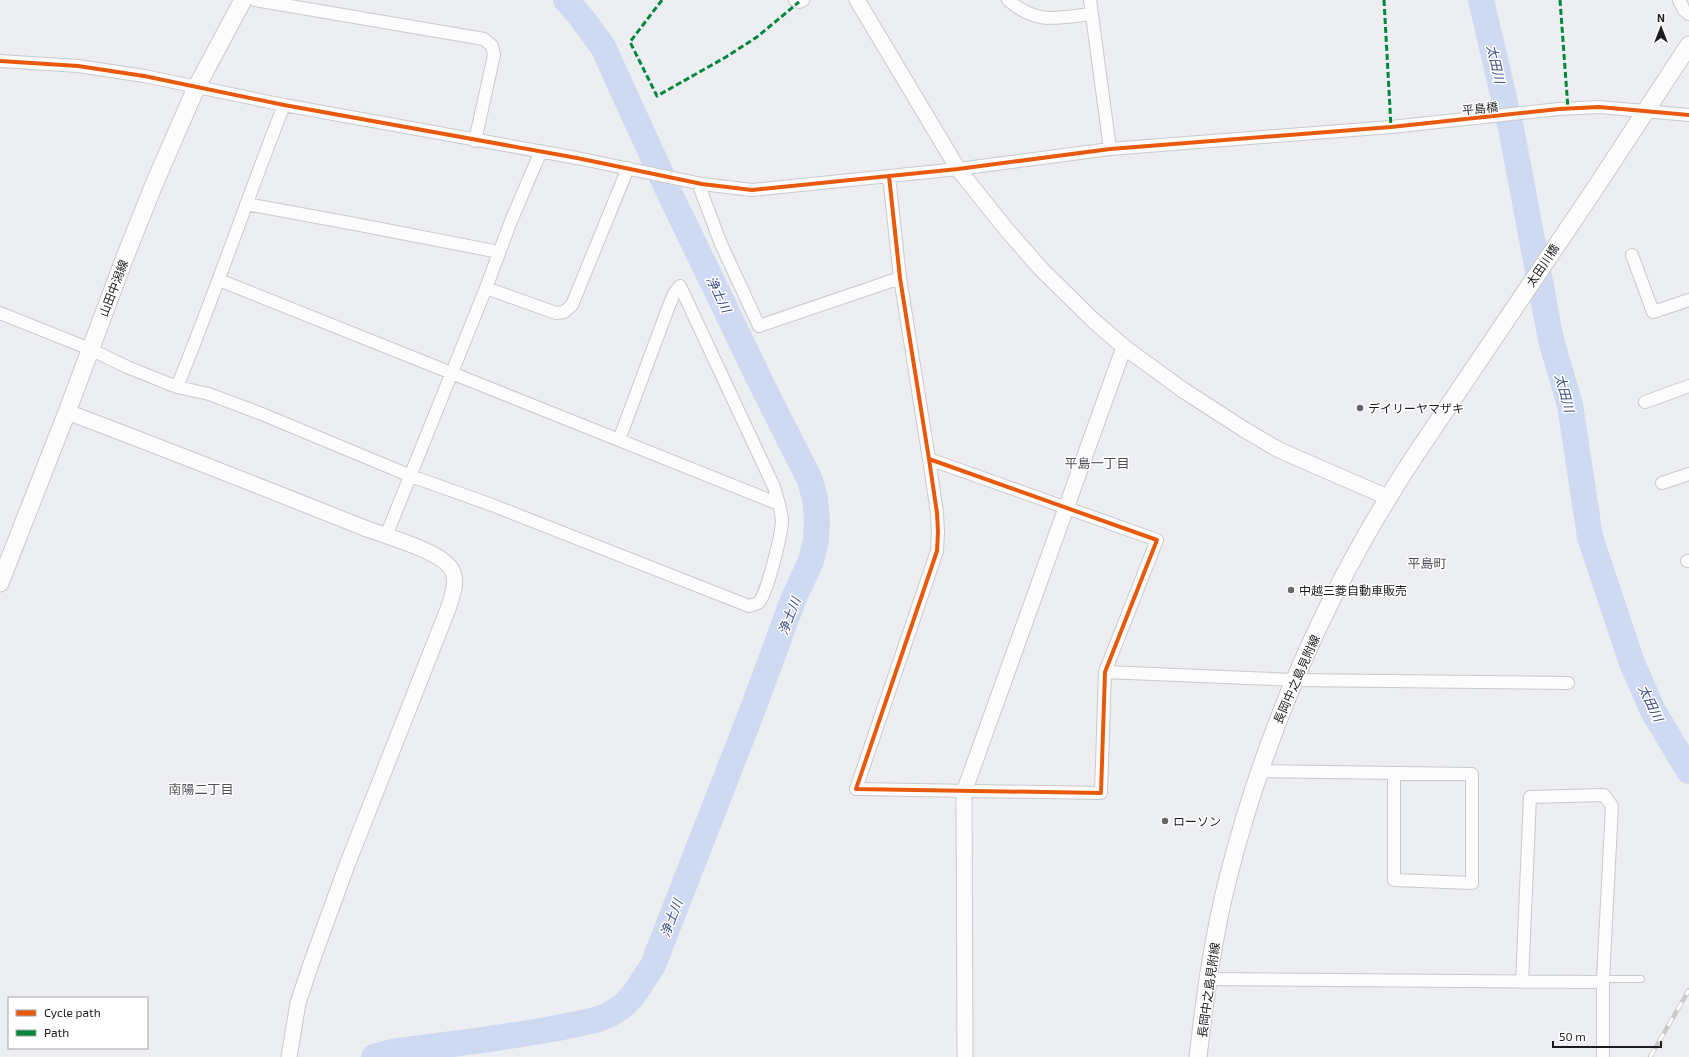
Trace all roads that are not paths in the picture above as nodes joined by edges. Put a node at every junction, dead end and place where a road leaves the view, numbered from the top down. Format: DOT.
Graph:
graph roads {
  1 [pos="244,0"];
  2 [pos="255,0"];
  3 [pos="795,0"];
  4 [pos="803,0"];
  5 [pos="857,0"];
  6 [pos="1008,0"];
  7 [pos="1090,0"];
  8 [pos="1679,0"];
  9 [pos="1091,14"];
  10 [pos="1689,14"];
  11 [pos="1689,46"];
  12 [pos="0,61"];
  13 [pos="196,88"];
  14 [pos="284,105"];
  15 [pos="1646,112"];
  16 [pos="1689,115"];
  17 [pos="475,141"];
  18 [pos="1110,149"];
  19 [pos="541,152"];
  20 [pos="632,169"];
  21 [pos="958,169"];
  22 [pos="890,176"];
  23 [pos="698,183"];
  24 [pos="246,204"];
  25 [pos="499,252"];
  26 [pos="1632,255"];
  27 [pos="900,278"];
  28 [pos="219,280"];
  29 [pos="486,288"];
  30 [pos="1689,300"];
  31 [pos="0,313"];
  32 [pos="1491,340"];
  33 [pos="1124,347"];
  34 [pos="90,349"];
  35 [pos="451,373"];
  36 [pos="1689,386"];
  37 [pos="177,387"];
  38 [pos="1646,402"];
  39 [pos="68,412"];
  40 [pos="619,440"];
  41 [pos="929,459"];
  42 [pos="1689,474"];
  43 [pos="411,476"];
  44 [pos="1662,483"];
  45 [pos="1387,498"];
  46 [pos="779,504"];
  47 [pos="1067,507"];
  48 [pos="386,536"];
  49 [pos="0,582"];
  50 [pos="1105,672"];
  51 [pos="1294,680"];
  52 [pos="1568,683"];
  53 [pos="1260,771"];
  54 [pos="1394,773"];
  55 [pos="964,792"];
  56 [pos="1207,979"];
  57 [pos="1640,979"];
  58 [pos="1603,981"];
  59 [pos="1522,982"];
  60 [pos="289,1057"];
  61 [pos="965,1057"];
  62 [pos="1198,1057"];
  63 [pos="1603,1057"];
  1 -- 13 [label="main road, 山田中潟線"];
  2 -- 17 [label="street"];
  3 -- 4 [label="street"];
  5 -- 21 [label="street"];
  6 -- 9 [label="street"];
  7 -- 9 [label="street"];
  8 -- 10 [label="street"];
  9 -- 18 [label="street"];
  11 -- 15 [label="main road"];
  12 -- 13 [label="street, 平島橋"];
  13 -- 14 [label="street, 平島橋"];
  13 -- 34 [label="main road, 山田中潟線"];
  14 -- 17 [label="street, 平島橋"];
  14 -- 24 [label="street"];
  15 -- 16 [label="street, 平島橋"];
  15 -- 18 [label="street, 平島橋"];
  15 -- 32 [label="main road, 太田川橋"];
  17 -- 19 [label="street, 平島橋"];
  18 -- 21 [label="street, 平島橋"];
  19 -- 20 [label="street, 平島橋"];
  19 -- 25 [label="street"];
  20 -- 23 [label="street, 平島橋"];
  20 -- 29 [label="street"];
  21 -- 22 [label="street, 平島橋"];
  21 -- 33 [label="street"];
  22 -- 23 [label="street, 平島橋"];
  22 -- 27 [label="street"];
  23 -- 27 [label="street"];
  24 -- 25 [label="street"];
  24 -- 28 [label="street"];
  25 -- 29 [label="street"];
  26 -- 30 [label="street"];
  27 -- 41 [label="street"];
  28 -- 35 [label="street"];
  28 -- 37 [label="street"];
  29 -- 35 [label="street"];
  31 -- 34 [label="street"];
  32 -- 45 [label="main road, 長岡中之島見附線"];
  33 -- 45 [label="street"];
  33 -- 47 [label="street"];
  34 -- 37 [label="street"];
  34 -- 39 [label="main road, 山田中潟線"];
  35 -- 40 [label="street"];
  35 -- 43 [label="street"];
  36 -- 38 [label="street"];
  37 -- 43 [label="street"];
  39 -- 48 [label="street"];
  39 -- 49 [label="main road, 山田中潟線"];
  40 -- 46 [label="street"];
  40 -- 46 [label="street"];
  41 -- 47 [label="street"];
  41 -- 55 [label="street"];
  42 -- 44 [label="street"];
  43 -- 46 [label="street"];
  43 -- 48 [label="street"];
  45 -- 51 [label="main road, 長岡中之島見附線"];
  47 -- 50 [label="street"];
  47 -- 55 [label="street"];
  48 -- 60 [label="street"];
  50 -- 51 [label="street"];
  50 -- 55 [label="street"];
  51 -- 52 [label="street"];
  51 -- 53 [label="main road, 長岡中之島見附線"];
  53 -- 54 [label="street"];
  53 -- 56 [label="main road, 長岡中之島見附線"];
  54 -- 54 [label="street"];
  55 -- 61 [label="street"];
  56 -- 59 [label="street"];
  56 -- 62 [label="main road, 長岡中之島見附線"];
  57 -- 58 [label="lane"];
  58 -- 59 [label="street"];
  58 -- 59 [label="street"];
  58 -- 63 [label="street"];
}
